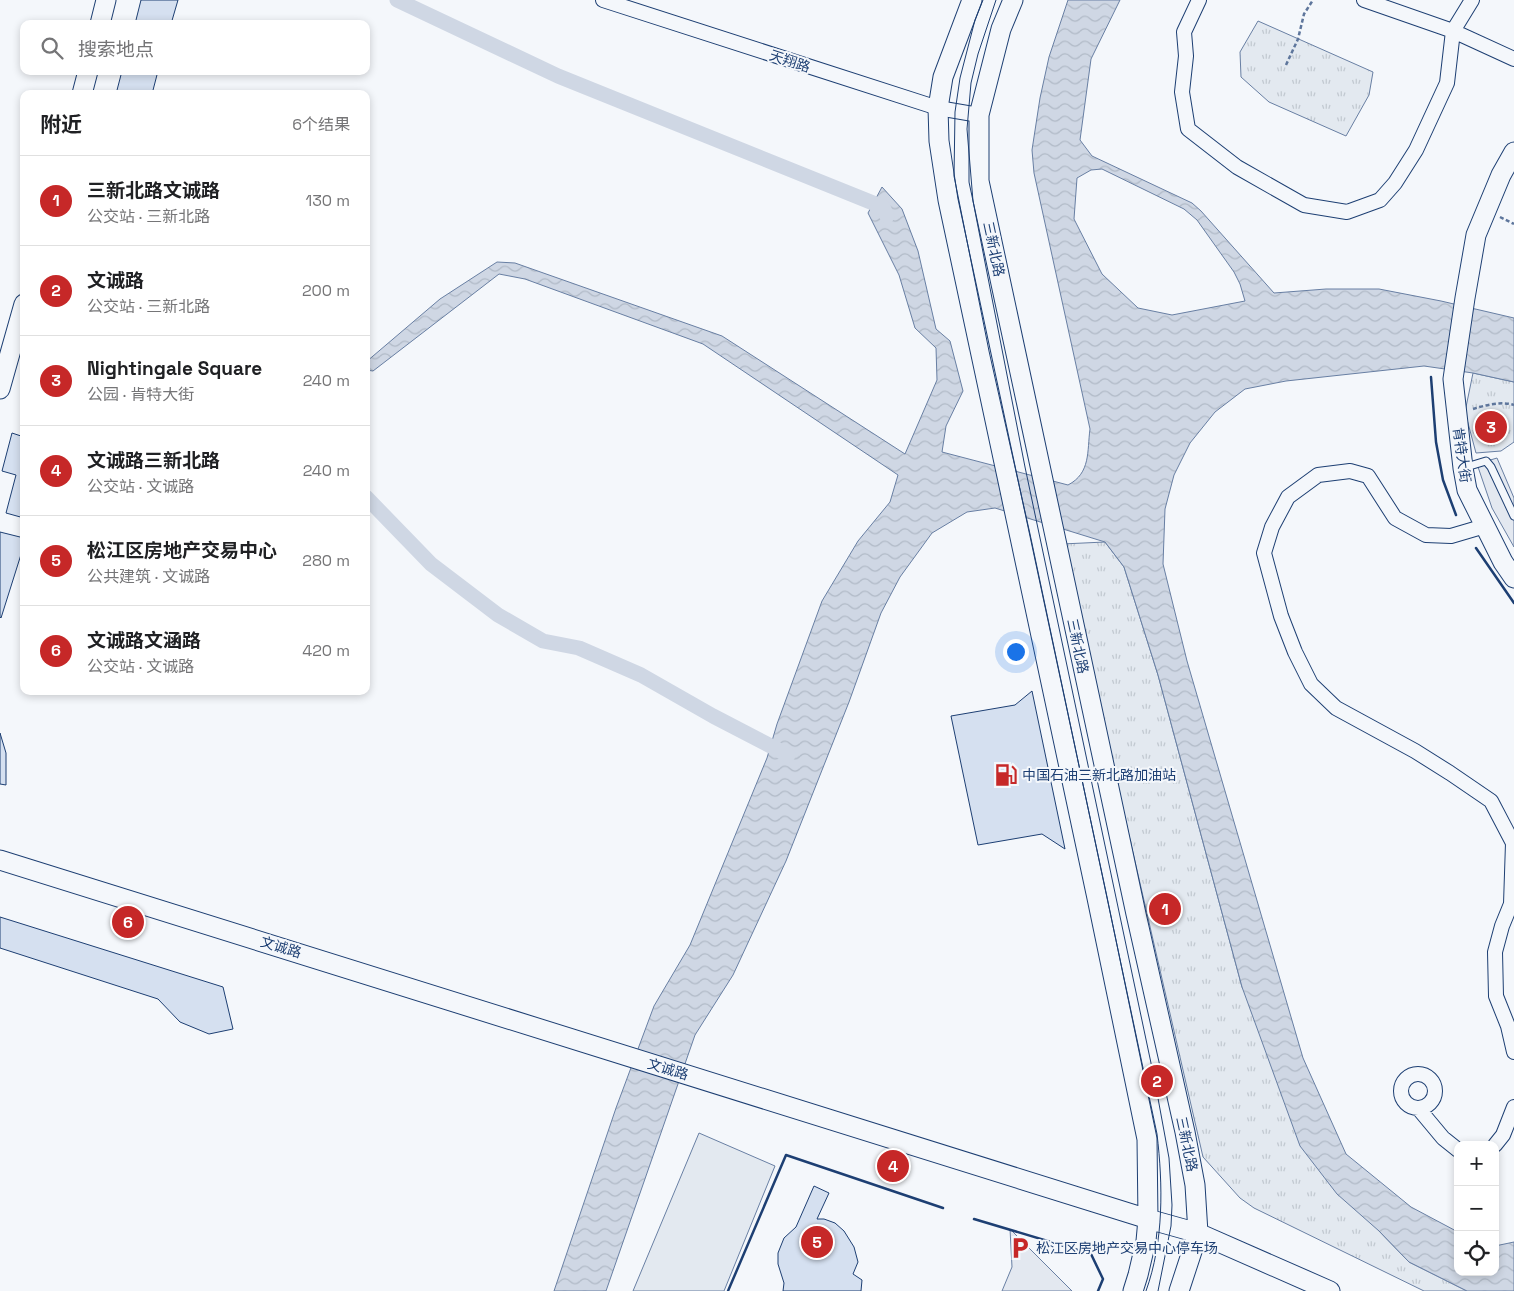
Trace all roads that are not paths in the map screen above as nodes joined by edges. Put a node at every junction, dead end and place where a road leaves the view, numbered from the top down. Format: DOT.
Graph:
graph roads {
  1 [pos="106,0"];
  2 [pos="603,0"];
  3 [pos="972,0"];
  4 [pos="1013,0"];
  5 [pos="1199,0"];
  6 [pos="1364,0"];
  7 [pos="1472,0"];
  8 [pos="101,20"];
  9 [pos="1453,31"];
  10 [pos="1514,59"];
  11 [pos="87,75"];
  12 [pos="83,90"];
  13 [pos="938,108"];
  14 [pos="979,115"];
  15 [pos="1514,152"];
  16 [pos="20,318"];
  17 [pos="0,389"];
  18 [pos="1463,468"];
  19 [pos="1514,516"];
  20 [pos="1485,526"];
  21 [pos="1514,578"];
  22 [pos="0,860"];
  23 [pos="1514,1052"];
  24 [pos="1514,1107"];
  25 [pos="1418,1108"];
  26 [pos="1498,1141"];
  27 [pos="1454,1147"];
  28 [pos="1148,1219"];
  29 [pos="1198,1233"];
  30 [pos="1133,1291"];
  31 [pos="1179,1291"];
  32 [pos="1330,1291"];
  1 -- 8 [label="main road"];
  2 -- 13 [label="street, 天翔路"];
  3 -- 13 [label="main road"];
  4 -- 14 [label="main road, 三新北路"];
  5 -- 9 [label="street"];
  6 -- 9 [label="street"];
  7 -- 9 [label="street"];
  9 -- 10 [label="street"];
  11 -- 12 [label="main road"];
  13 -- 14 [label="street, 天翔路"];
  13 -- 28 [label="main road"];
  14 -- 29 [label="main road, 三新北路"];
  15 -- 18 [label="main road, 肯特大街"];
  16 -- 17 [label="main road"];
  18 -- 19 [label="lane"];
  18 -- 20 [label="main road, 肯特大街"];
  20 -- 21 [label="main road, 肯特大街"];
  20 -- 23 [label="street"];
  22 -- 28 [label="main road, 文诚路"];
  24 -- 26 [label="street"];
  25 -- 27 [label="street"];
  28 -- 29 [label="main road, 文诚路"];
  28 -- 30 [label="main road"];
  29 -- 31 [label="main road, 三新北路"];
  29 -- 32 [label="main road, 文诚路"];
}
